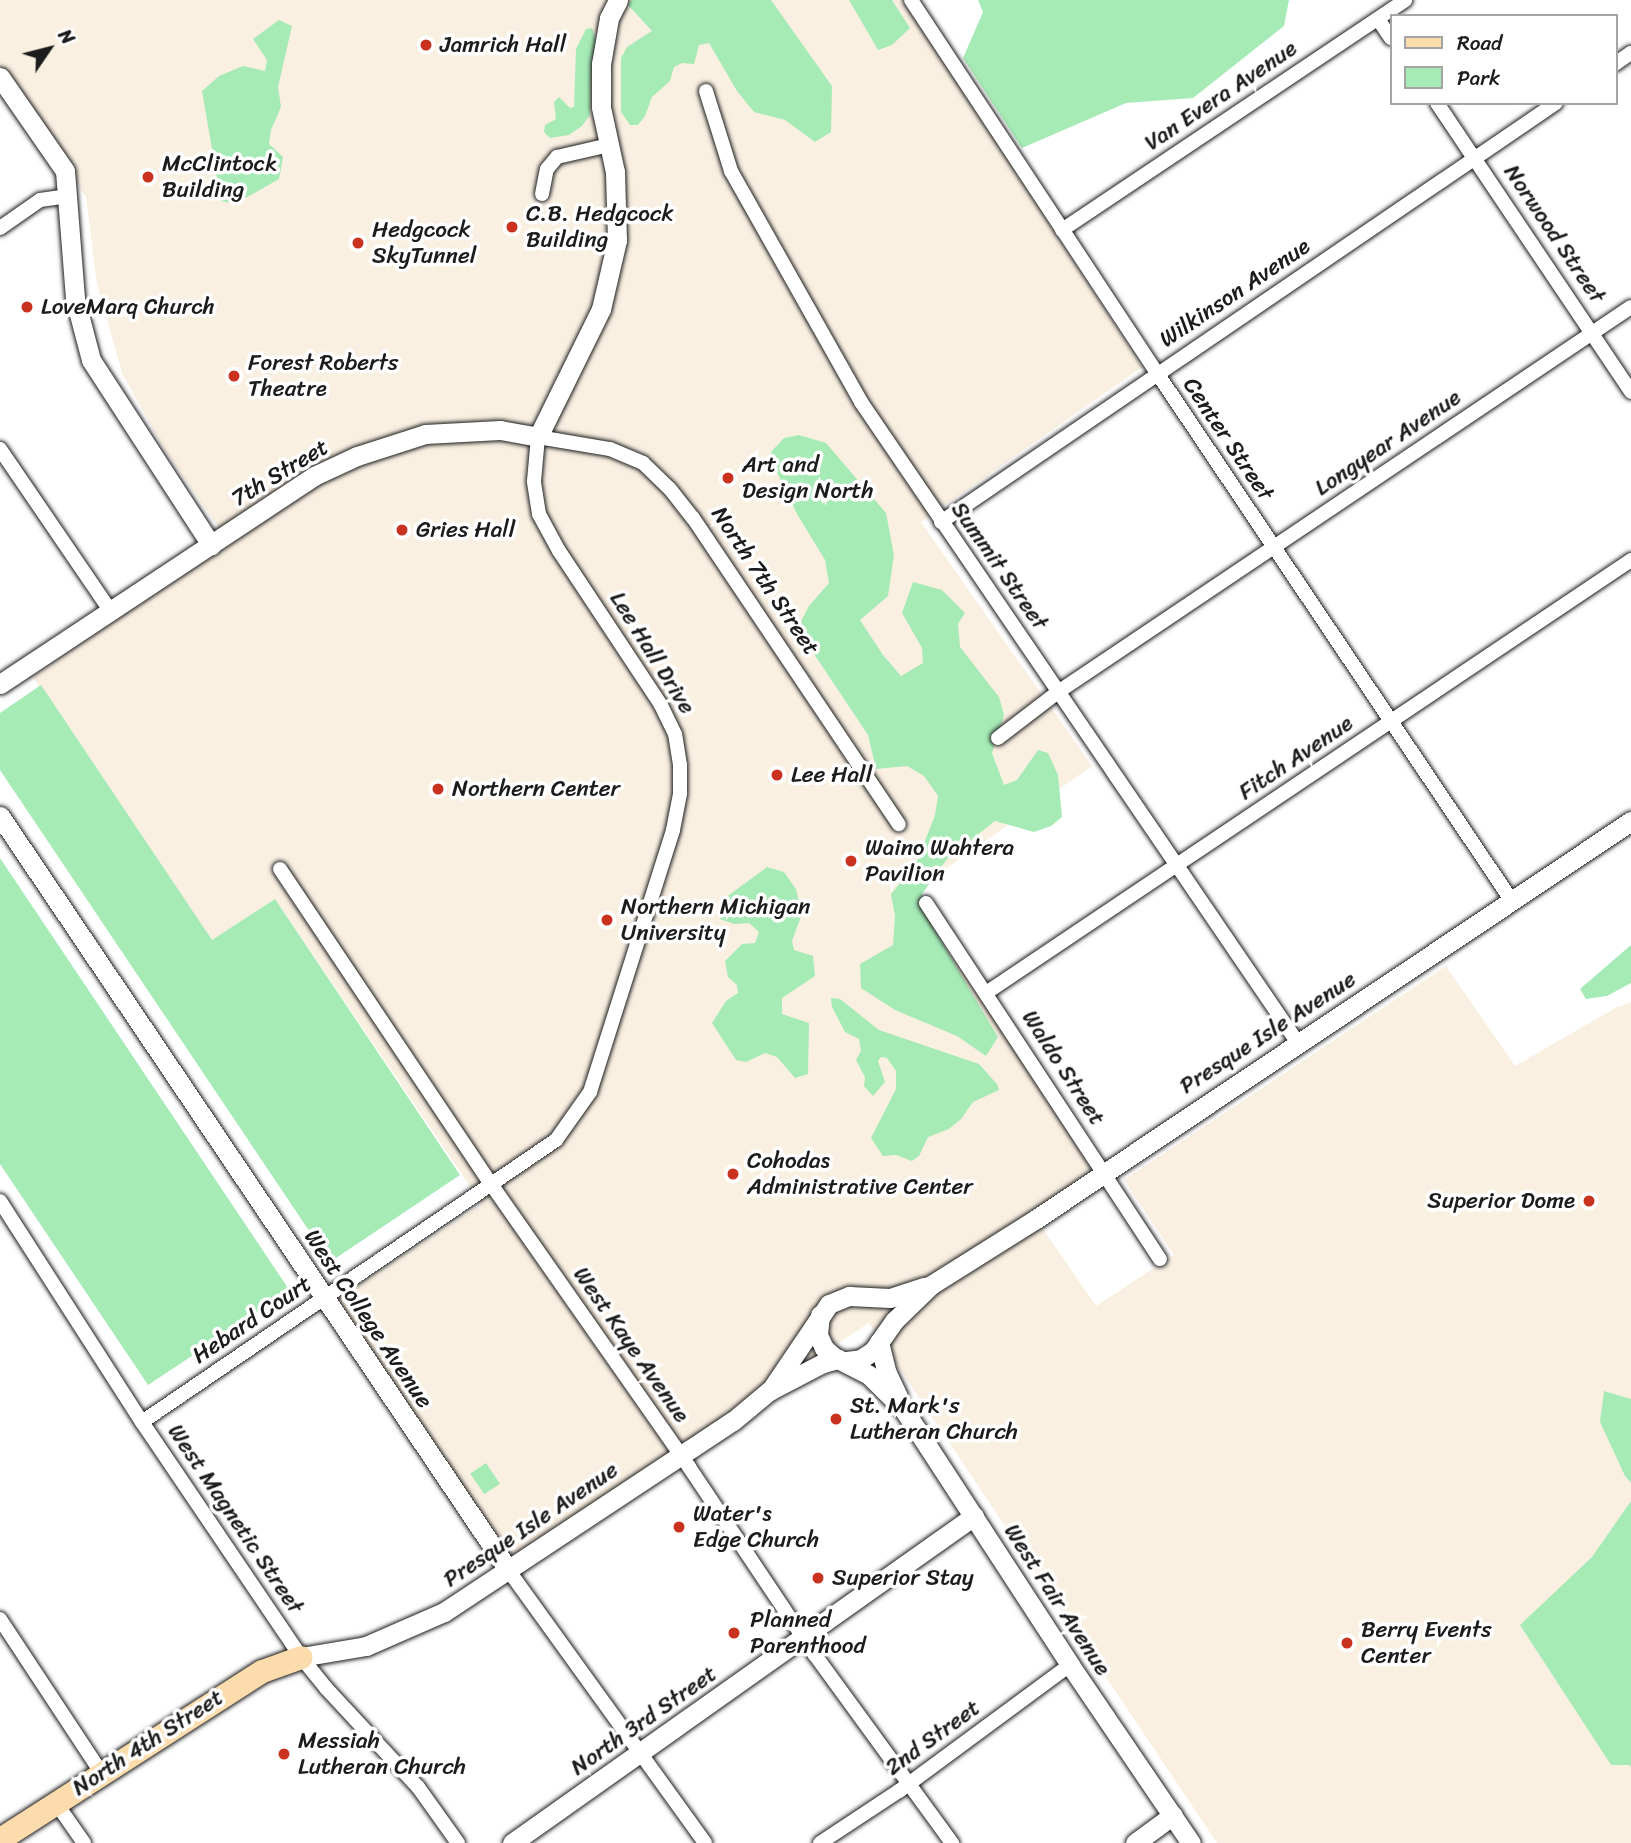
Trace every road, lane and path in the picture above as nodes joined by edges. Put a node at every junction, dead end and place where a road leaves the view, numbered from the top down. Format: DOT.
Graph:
graph roads {
  1 [pos="618,0"];
  2 [pos="911,0"];
  3 [pos="1405,0"];
  4 [pos="1378,19"];
  5 [pos="1390,37"];
  6 [pos="0,77"];
  7 [pos="706,91"];
  8 [pos="1438,105"];
  9 [pos="1553,105"];
  10 [pos="609,145"];
  11 [pos="1475,158"];
  12 [pos="542,194"];
  13 [pos="67,196"];
  14 [pos="0,228"];
  15 [pos="1062,230"];
  16 [pos="1631,307"];
  17 [pos="1593,333"];
  18 [pos="1157,373"];
  19 [pos="1631,392"];
  20 [pos="538,437"];
  21 [pos="0,449"];
  22 [pos="941,522"];
  23 [pos="211,545"];
  24 [pos="1273,547"];
  25 [pos="1631,560"];
  26 [pos="111,612"];
  27 [pos="0,684"];
  28 [pos="1058,692"];
  29 [pos="1390,722"];
  30 [pos="998,738"];
  31 [pos="0,817"];
  32 [pos="1631,821"];
  33 [pos="899,824"];
  34 [pos="1177,866"];
  35 [pos="281,869"];
  36 [pos="1511,901"];
  37 [pos="926,903"];
  38 [pos="986,993"];
  39 [pos="1298,1043"];
  40 [pos="1104,1171"];
  41 [pos="491,1184"];
  42 [pos="0,1201"];
  43 [pos="1160,1259"];
  44 [pos="931,1285"];
  45 [pos="856,1297"];
  46 [pos="324,1299"];
  47 [pos="820,1315"];
  48 [pos="880,1339"];
  49 [pos="843,1360"];
  50 [pos="769,1391"];
  51 [pos="904,1410"];
  52 [pos="142,1422"];
  53 [pos="681,1455"];
  54 [pos="974,1516"];
  55 [pos="509,1571"];
  56 [pos="0,1619"];
  57 [pos="803,1637"];
  58 [pos="301,1657"];
  59 [pos="1070,1665"];
  60 [pos="640,1754"];
  61 [pos="101,1772"];
  62 [pos="909,1783"];
  63 [pos="56,1803"];
  64 [pos="1172,1815"];
  65 [pos="0,1839"];
  66 [pos="84,1843"];
  67 [pos="457,1843"];
  68 [pos="512,1843"];
  69 [pos="705,1843"];
  70 [pos="820,1843"];
  71 [pos="952,1843"];
  72 [pos="1135,1843"];
  73 [pos="1191,1843"];
  1 -- 10 [label="street"];
  2 -- 15 [label="street, Center Street"];
  3 -- 4 [label="street, Van Evera Avenue"];
  4 -- 5 [label="street"];
  4 -- 15 [label="street, Van Evera Avenue"];
  6 -- 13 [label="street"];
  7 -- 22 [label="street, Summit Street"];
  8 -- 11 [label="street, Norwood Street"];
  9 -- 11 [label="street, Wilkinson Avenue"];
  10 -- 12 [label="street"];
  10 -- 20 [label="street"];
  11 -- 17 [label="street, Norwood Street"];
  11 -- 18 [label="street, Wilkinson Avenue"];
  13 -- 14 [label="street"];
  13 -- 23 [label="street"];
  15 -- 18 [label="street, Center Street"];
  16 -- 17 [label="street, Longyear Avenue"];
  17 -- 19 [label="street, Norwood Street"];
  17 -- 24 [label="street, Longyear Avenue"];
  18 -- 22 [label="street, Wilkinson Avenue"];
  18 -- 24 [label="street, Center Street"];
  20 -- 23 [label="street, 7th Street"];
  20 -- 33 [label="street, North 7th Street"];
  20 -- 41 [label="street, Lee Hall Drive"];
  21 -- 26 [label="street"];
  22 -- 28 [label="street, Summit Street"];
  23 -- 26 [label="street, 7th Street"];
  24 -- 28 [label="street, Longyear Avenue"];
  24 -- 29 [label="street, Center Street"];
  25 -- 29 [label="street, Fitch Avenue"];
  26 -- 27 [label="street"];
  28 -- 30 [label="street, Longyear Avenue"];
  28 -- 34 [label="street, Summit Street"];
  29 -- 34 [label="street, Fitch Avenue"];
  29 -- 36 [label="street, Center Street"];
  31 -- 46 [label="street, West College Avenue"];
  32 -- 36 [label="street, Presque Isle Avenue"];
  34 -- 38 [label="street, Fitch Avenue"];
  34 -- 39 [label="street, Summit Street"];
  35 -- 41 [label="street, West Kaye Avenue"];
  36 -- 39 [label="street, Presque Isle Avenue"];
  37 -- 38 [label="street, Waldo Street"];
  38 -- 40 [label="street, Waldo Street"];
  39 -- 40 [label="street, Presque Isle Avenue"];
  40 -- 43 [label="street, Waldo Street"];
  40 -- 44 [label="street, Presque Isle Avenue"];
  41 -- 46 [label="street, Hebard Court"];
  41 -- 53 [label="street, West Kaye Avenue"];
  42 -- 52 [label="street, West Magnetic Street"];
  44 -- 45 [label="street, Presque Isle Avenue"];
  44 -- 48 [label="street, Presque Isle Avenue"];
  45 -- 47 [label="street, Presque Isle Avenue"];
  45 -- 48 [label="street, West Fair Avenue"];
  46 -- 52 [label="street, Hebard Court"];
  46 -- 55 [label="street, West College Avenue"];
  47 -- 49 [label="street, West Fair Avenue"];
  47 -- 50 [label="street, Presque Isle Avenue"];
  48 -- 49 [label="street, Presque Isle Avenue"];
  48 -- 51 [label="street, West Fair Avenue"];
  49 -- 50 [label="street, Presque Isle Avenue"];
  49 -- 51 [label="street, West Fair Avenue"];
  50 -- 53 [label="street, Presque Isle Avenue"];
  51 -- 54 [label="street, West Fair Avenue"];
  52 -- 58 [label="street, West Magnetic Street"];
  53 -- 55 [label="street, Presque Isle Avenue"];
  53 -- 57 [label="street, West Kaye Avenue"];
  54 -- 57 [label="street, North 3rd Street"];
  54 -- 59 [label="street, West Fair Avenue"];
  55 -- 58 [label="street, Presque Isle Avenue"];
  55 -- 60 [label="street, West College Avenue"];
  56 -- 61 [label="street"];
  57 -- 60 [label="street, North 3rd Street"];
  57 -- 62 [label="street, West Kaye Avenue"];
  58 -- 61 [label="main road, North 4th Street"];
  58 -- 67 [label="street, West Magnetic Street"];
  59 -- 62 [label="street, 2nd Street"];
  59 -- 64 [label="street, West Fair Avenue"];
  60 -- 68 [label="street, North 3rd Street"];
  60 -- 69 [label="street, West College Avenue"];
  61 -- 63 [label="main road, North 4th Street"];
  62 -- 70 [label="street, 2nd Street"];
  62 -- 71 [label="street, West Kaye Avenue"];
  63 -- 65 [label="main road, North 4th Street"];
  63 -- 66 [label="street"];
  64 -- 72 [label="street"];
  64 -- 73 [label="street, West Fair Avenue"];
}
